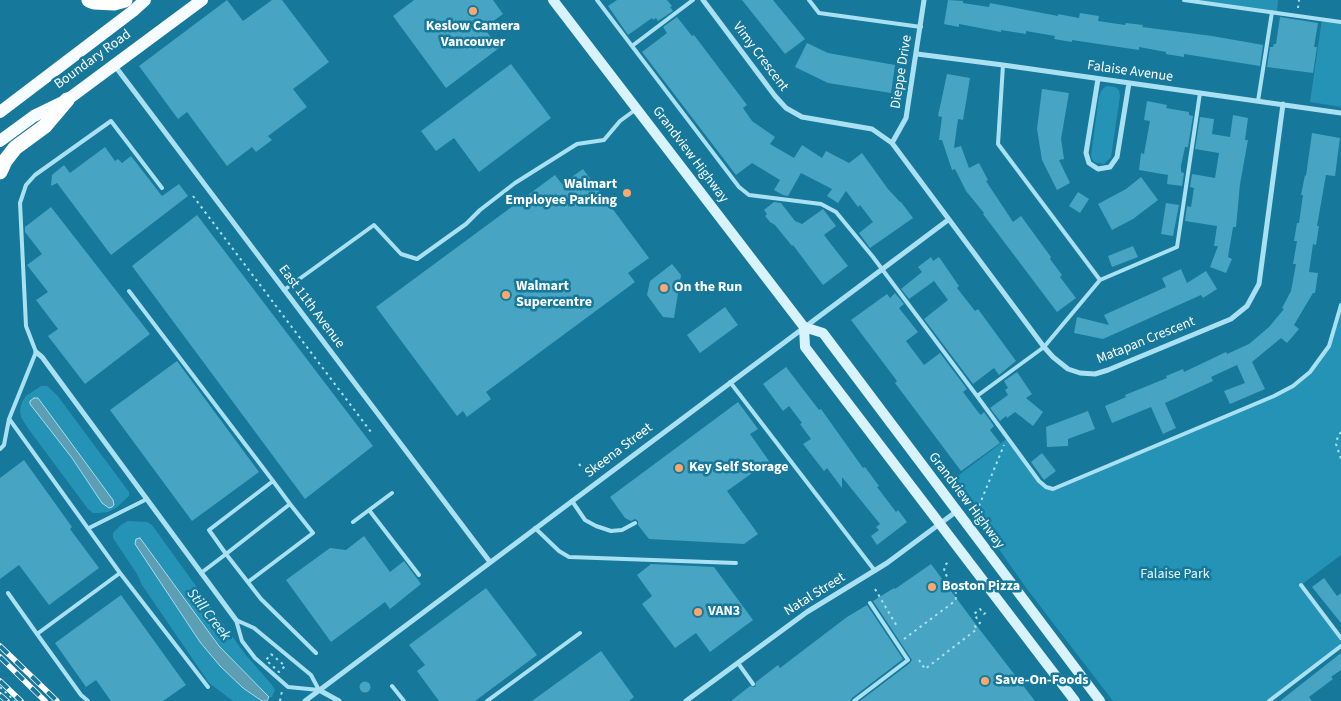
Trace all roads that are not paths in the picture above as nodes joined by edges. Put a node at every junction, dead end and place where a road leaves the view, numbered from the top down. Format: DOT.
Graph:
graph roads {
  1 [pos="89,0"];
  2 [pos="125,0"];
  3 [pos="145,0"];
  4 [pos="202,0"];
  5 [pos="553,0"];
  6 [pos="597,0"];
  7 [pos="693,0"];
  8 [pos="704,0"];
  9 [pos="809,0"];
  10 [pos="924,0"];
  11 [pos="1184,0"];
  12 [pos="1272,12"];
  13 [pos="1341,22"];
  14 [pos="921,27"];
  15 [pos="632,46"];
  16 [pos="917,54"];
  17 [pos="114,64"];
  18 [pos="1003,65"];
  19 [pos="1098,80"];
  20 [pos="1129,84"];
  21 [pos="1200,93"];
  22 [pos="67,100"];
  23 [pos="1258,101"];
  24 [pos="1284,104"];
  25 [pos="637,108"];
  26 [pos="0,112"];
  27 [pos="1341,113"];
  28 [pos="0,141"];
  29 [pos="892,143"];
  30 [pos="0,172"];
  31 [pos="162,188"];
  32 [pos="948,220"];
  33 [pos="882,269"];
  34 [pos="1100,280"];
  35 [pos="284,290"];
  36 [pos="129,291"];
  37 [pos="1341,305"];
  38 [pos="804,327"];
  39 [pos="1044,347"];
  40 [pos="36,352"];
  41 [pos="730,382"];
  42 [pos="977,396"];
  43 [pos="9,419"];
  44 [pos="0,449"];
  45 [pos="273,481"];
  46 [pos="392,493"];
  47 [pos="147,499"];
  48 [pos="572,501"];
  49 [pos="290,504"];
  50 [pos="369,510"];
  51 [pos="957,511"];
  52 [pos="353,522"];
  53 [pos="635,523"];
  54 [pos="940,524"];
  55 [pos="89,528"];
  56 [pos="535,528"];
  57 [pos="226,554"];
  58 [pos="490,562"];
  59 [pos="736,563"];
  60 [pos="875,571"];
  61 [pos="120,572"];
  62 [pos="201,573"];
  63 [pos="419,575"];
  64 [pos="248,582"];
  65 [pos="1301,585"];
  66 [pos="8,593"];
  67 [pos="870,604"];
  68 [pos="236,620"];
  69 [pos="580,633"];
  70 [pos="37,634"];
  71 [pos="1341,638"];
  72 [pos="1341,646"];
  73 [pos="316,654"];
  74 [pos="738,663"];
  75 [pos="753,684"];
  76 [pos="392,686"];
  77 [pos="208,687"];
  78 [pos="319,690"];
  79 [pos="88,701"];
  80 [pos="305,701"];
  81 [pos="339,701"];
  82 [pos="403,701"];
  83 [pos="487,701"];
  84 [pos="686,701"];
  85 [pos="854,701"];
  86 [pos="1074,701"];
  87 [pos="1100,701"];
  88 [pos="1269,701"];
  1 -- 2 [label="highway"];
  3 -- 26 [label="main road, Boundary Road"];
  4 -- 17 [label="main road, Boundary Road"];
  5 -- 25 [label="main road, Grandview Highway"];
  6 -- 15 [label="lane"];
  7 -- 15 [label="lane"];
  8 -- 29 [label="street, Vimy Crescent"];
  9 -- 14 [label="lane"];
  10 -- 14 [label="street, Dieppe Drive"];
  11 -- 12 [label="lane"];
  12 -- 13 [label="lane"];
  12 -- 23 [label="lane"];
  14 -- 16 [label="street, Dieppe Drive"];
  15 -- 33 [label="lane"];
  16 -- 18 [label="street, Falaise Avenue"];
  16 -- 29 [label="street, Dieppe Drive"];
  17 -- 22 [label="main road, Boundary Road"];
  17 -- 35 [label="street, East 11th Avenue"];
  18 -- 19 [label="street, Falaise Avenue"];
  18 -- 34 [label="lane"];
  19 -- 20 [label="street, Falaise Avenue"];
  19 -- 20 [label="street"];
  20 -- 21 [label="street, Falaise Avenue"];
  21 -- 23 [label="street, Falaise Avenue"];
  21 -- 34 [label="lane"];
  22 -- 28 [label="main road, Boundary Road"];
  22 -- 30 [label="highway"];
  23 -- 24 [label="street, Falaise Avenue"];
  24 -- 27 [label="street, Falaise Avenue"];
  24 -- 39 [label="street, Matapan Crescent"];
  25 -- 35 [label="lane"];
  25 -- 38 [label="main road, Grandview Highway"];
  29 -- 32 [label="street, Matapan Crescent"];
  31 -- 40 [label="lane"];
  32 -- 33 [label="street, Skeena Street"];
  32 -- 39 [label="street, Matapan Crescent"];
  33 -- 38 [label="street, Skeena Street"];
  33 -- 42 [label="lane"];
  34 -- 39 [label="lane"];
  35 -- 58 [label="street, East 11th Avenue"];
  36 -- 45 [label="lane"];
  37 -- 42 [label="lane"];
  38 -- 41 [label="street, Skeena Street"];
  38 -- 51 [label="main road, Grandview Highway"];
  38 -- 54 [label="main road, Grandview Highway"];
  39 -- 42 [label="lane"];
  40 -- 43 [label="lane"];
  40 -- 47 [label="street"];
  41 -- 48 [label="street, Skeena Street"];
  41 -- 60 [label="lane"];
  43 -- 44 [label="lane"];
  43 -- 55 [label="lane"];
  45 -- 49 [label="lane"];
  45 -- 57 [label="lane"];
  46 -- 50 [label="lane"];
  47 -- 55 [label="lane"];
  47 -- 62 [label="street"];
  48 -- 53 [label="lane"];
  48 -- 56 [label="street, Skeena Street"];
  49 -- 57 [label="lane"];
  49 -- 64 [label="lane"];
  50 -- 52 [label="lane"];
  50 -- 63 [label="lane"];
  51 -- 54 [label="street, Natal Street"];
  51 -- 87 [label="main road, Grandview Highway"];
  54 -- 60 [label="street, Natal Street"];
  54 -- 86 [label="main road, Grandview Highway"];
  55 -- 61 [label="lane"];
  56 -- 58 [label="street, Skeena Street"];
  56 -- 59 [label="lane"];
  57 -- 62 [label="lane"];
  57 -- 64 [label="lane"];
  58 -- 78 [label="street, Skeena Street"];
  60 -- 74 [label="street, Natal Street"];
  61 -- 70 [label="lane"];
  61 -- 77 [label="lane"];
  62 -- 68 [label="street"];
  64 -- 73 [label="lane"];
  65 -- 71 [label="lane"];
  66 -- 70 [label="lane"];
  67 -- 85 [label="lane"];
  68 -- 78 [label="lane"];
  68 -- 78 [label="lane"];
  69 -- 83 [label="lane"];
  70 -- 79 [label="lane"];
  72 -- 88 [label="lane"];
  74 -- 75 [label="lane"];
  74 -- 84 [label="street, Natal Street"];
  76 -- 82 [label="lane"];
  78 -- 80 [label="street, Skeena Street"];
  78 -- 81 [label="street"];
}
